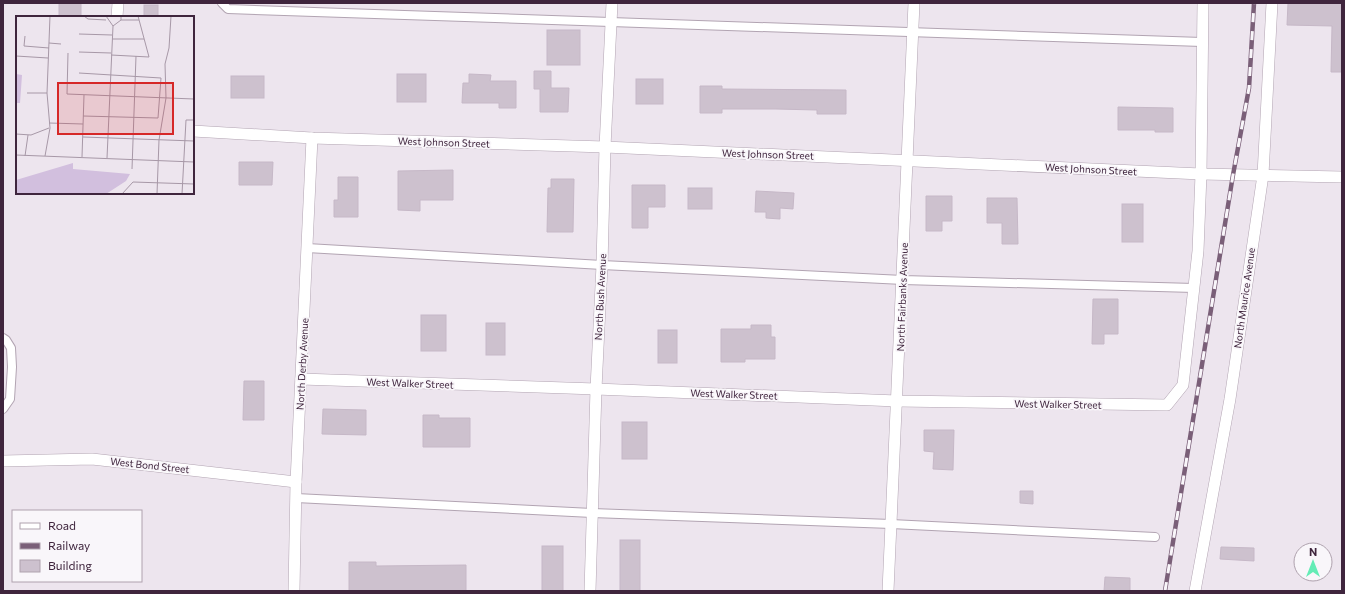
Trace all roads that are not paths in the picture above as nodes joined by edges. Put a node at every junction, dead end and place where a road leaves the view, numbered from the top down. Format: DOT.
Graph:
graph roads {
  1 [pos="118,3"];
  2 [pos="222,3"];
  3 [pos="612,3"];
  4 [pos="914,3"];
  5 [pos="1202,3"];
  6 [pos="1272,3"];
  7 [pos="117,16"];
  8 [pos="611,23"];
  9 [pos="913,32"];
  10 [pos="1202,42"];
  11 [pos="194,132"];
  12 [pos="312,138"];
  13 [pos="605,147"];
  14 [pos="908,160"];
  15 [pos="1201,174"];
  16 [pos="1262,175"];
  17 [pos="1342,177"];
  18 [pos="307,248"];
  19 [pos="602,265"];
  20 [pos="903,280"];
  21 [pos="1194,288"];
  22 [pos="3,338"];
  23 [pos="301,379"];
  24 [pos="596,388"];
  25 [pos="897,401"];
  26 [pos="4,407"];
  27 [pos="3,461"];
  28 [pos="296,482"];
  29 [pos="296,498"];
  30 [pos="592,513"];
  31 [pos="891,524"];
  32 [pos="1155,537"];
  33 [pos="294,591"];
  34 [pos="590,591"];
  35 [pos="888,591"];
  36 [pos="1195,591"];
  1 -- 7 [label="street"];
  2 -- 8 [label="lane"];
  3 -- 8 [label="street, North Bush Avenue"];
  4 -- 9 [label="street, North Fairbanks Avenue"];
  5 -- 10 [label="street"];
  6 -- 16 [label="street, North Maurice Avenue"];
  8 -- 9 [label="lane"];
  8 -- 13 [label="street, North Bush Avenue"];
  9 -- 10 [label="lane"];
  9 -- 14 [label="street, North Fairbanks Avenue"];
  10 -- 15 [label="street"];
  11 -- 12 [label="street, West Johnson Street"];
  12 -- 13 [label="street, West Johnson Street"];
  12 -- 18 [label="street, North Derby Avenue"];
  13 -- 14 [label="street, West Johnson Street"];
  13 -- 19 [label="street, North Bush Avenue"];
  14 -- 15 [label="street, West Johnson Street"];
  14 -- 20 [label="street, North Fairbanks Avenue"];
  15 -- 16 [label="street, West Johnson Street"];
  15 -- 21 [label="street"];
  16 -- 17 [label="street, West Johnson Street"];
  16 -- 36 [label="street, North Maurice Avenue"];
  18 -- 19 [label="lane"];
  18 -- 23 [label="street, North Derby Avenue"];
  19 -- 20 [label="lane"];
  19 -- 24 [label="street, North Bush Avenue"];
  20 -- 21 [label="lane"];
  20 -- 25 [label="street, North Fairbanks Avenue"];
  21 -- 25 [label="street, West Walker Street"];
  22 -- 26 [label="lane"];
  23 -- 24 [label="street, West Walker Street"];
  23 -- 28 [label="street, North Derby Avenue"];
  24 -- 25 [label="street, West Walker Street"];
  24 -- 30 [label="street, North Bush Avenue"];
  25 -- 31 [label="street, North Fairbanks Avenue"];
  27 -- 28 [label="street, West Bond Street"];
  28 -- 29 [label="street, North Derby Avenue"];
  29 -- 30 [label="lane"];
  29 -- 33 [label="street, North Derby Avenue"];
  30 -- 31 [label="lane"];
  30 -- 34 [label="street, North Bush Avenue"];
  31 -- 32 [label="lane"];
  31 -- 35 [label="street, North Fairbanks Avenue"];
}
